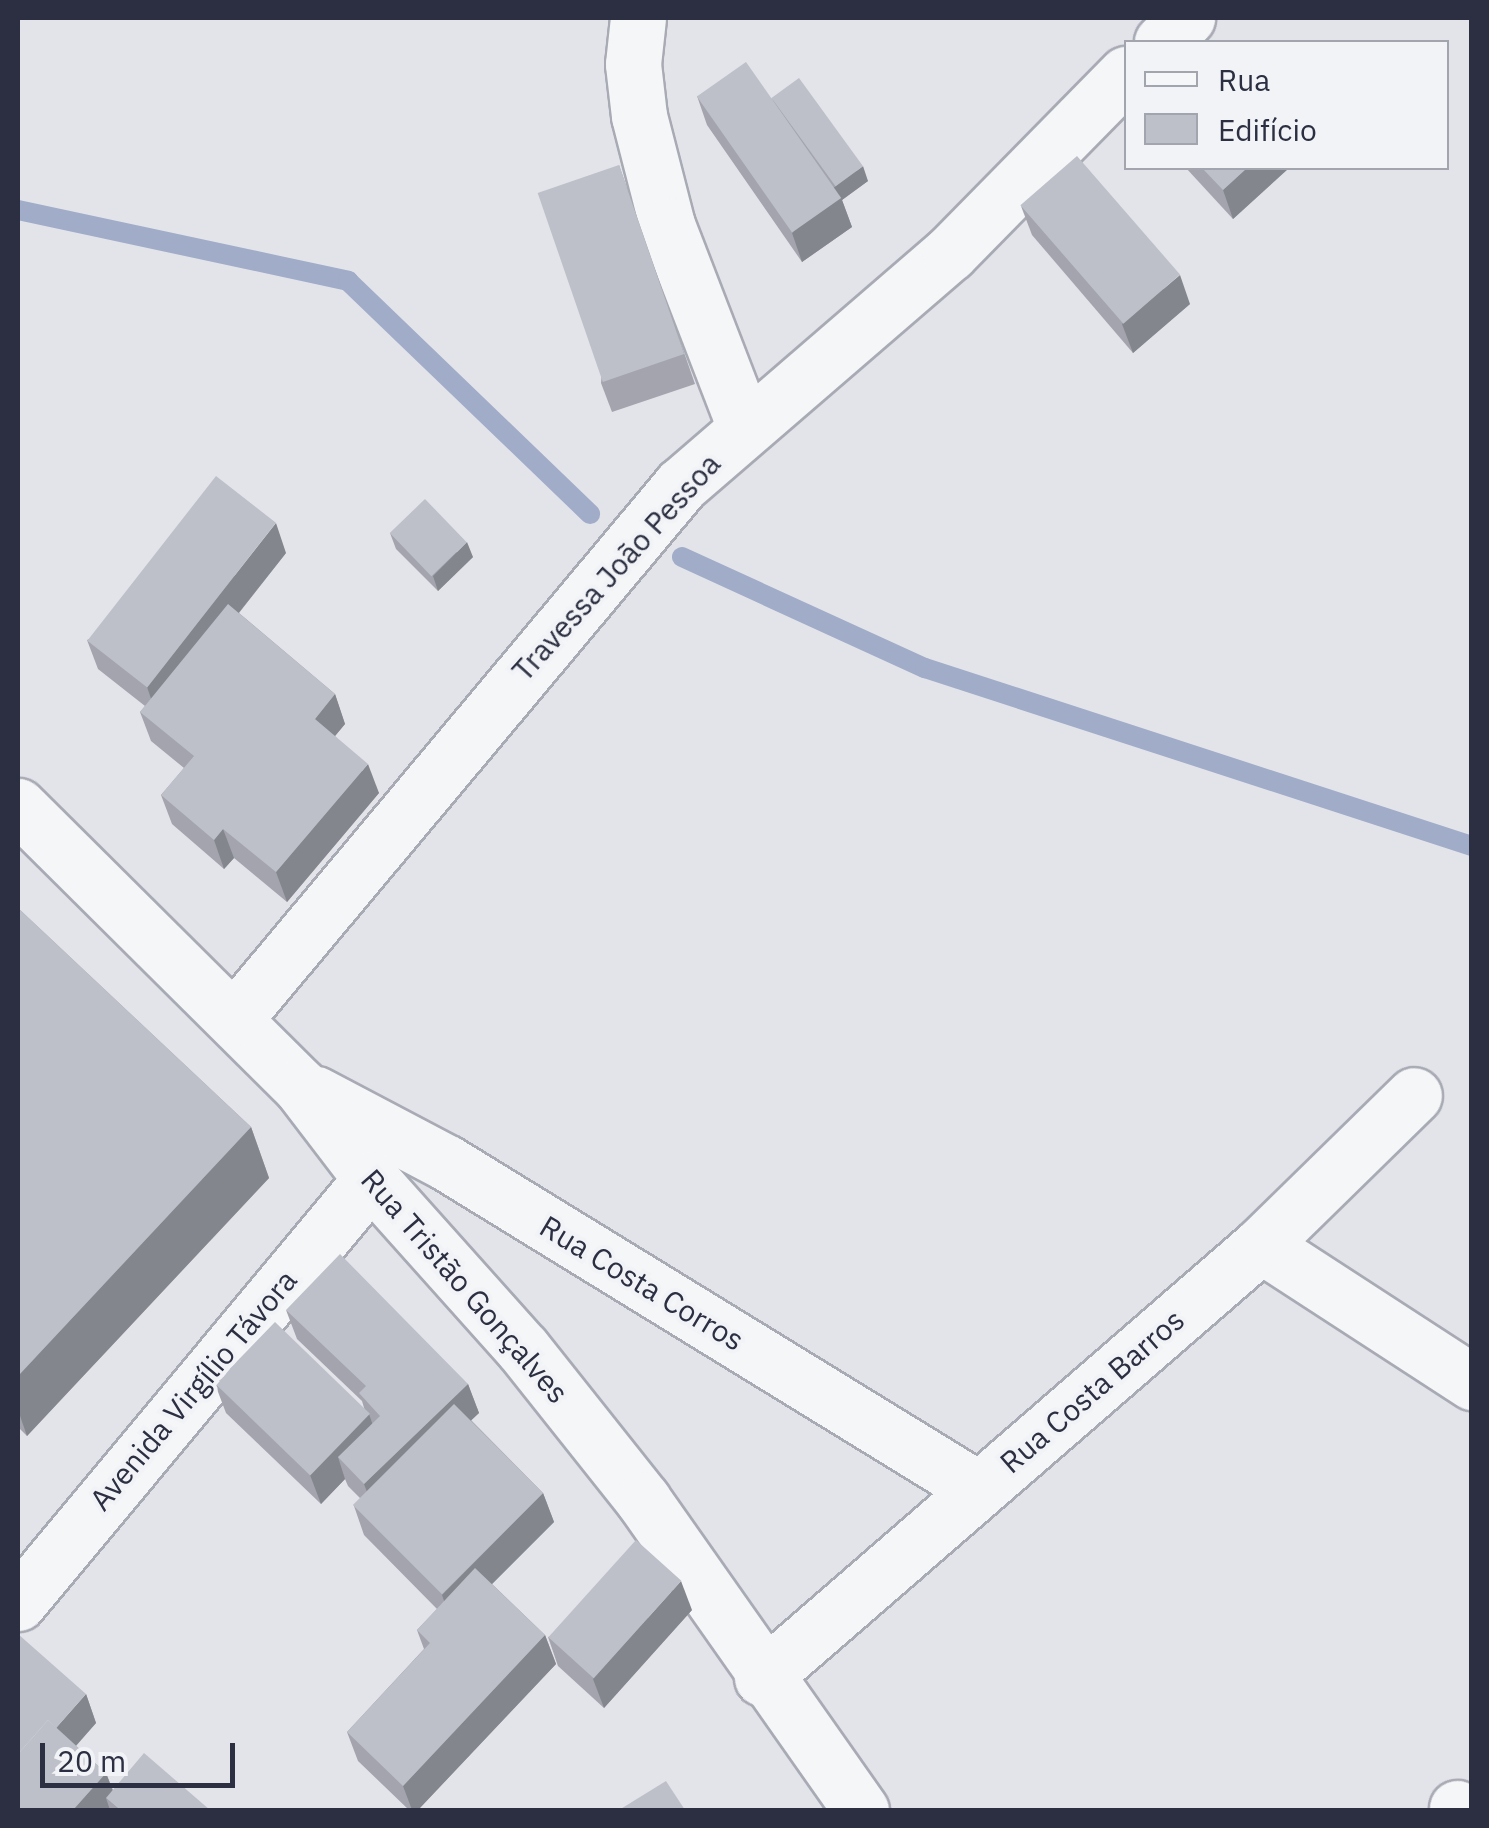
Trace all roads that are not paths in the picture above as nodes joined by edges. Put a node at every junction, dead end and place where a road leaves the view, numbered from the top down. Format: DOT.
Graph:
graph roads {
  1 [pos="638,18"];
  2 [pos="1187,18"];
  3 [pos="1164,40"];
  4 [pos="1124,76"];
  5 [pos="745,427"];
  6 [pos="18,806"];
  7 [pos="236,1018"];
  8 [pos="300,1086"];
  9 [pos="1414,1095"];
  10 [pos="371,1178"];
  11 [pos="1261,1245"];
  12 [pos="1472,1382"];
  13 [pos="978,1489"];
  14 [pos="18,1603"];
  15 [pos="762,1678"];
  16 [pos="861,1810"];
  1 -- 5 [label="street"];
  2 -- 3 [label="street"];
  4 -- 5 [label="street, Travessa João Pessoa"];
  5 -- 7 [label="street, Travessa João Pessoa"];
  6 -- 7 [label="street, Rua Tristão Gonçalves"];
  7 -- 8 [label="street, Rua Tristão Gonçalves"];
  8 -- 10 [label="street, Rua Tristão Gonçalves"];
  8 -- 13 [label="street, Rua Costa Corros"];
  9 -- 11 [label="street, Rua Costa Barros"];
  10 -- 14 [label="street, Avenida Virgílio Távora"];
  10 -- 15 [label="street, Rua Tristão Gonçalves"];
  11 -- 12 [label="street"];
  11 -- 13 [label="street, Rua Costa Barros"];
  13 -- 15 [label="street, Rua Costa Barros"];
  15 -- 16 [label="street, Rua Tristão Gonçalves"];
}
